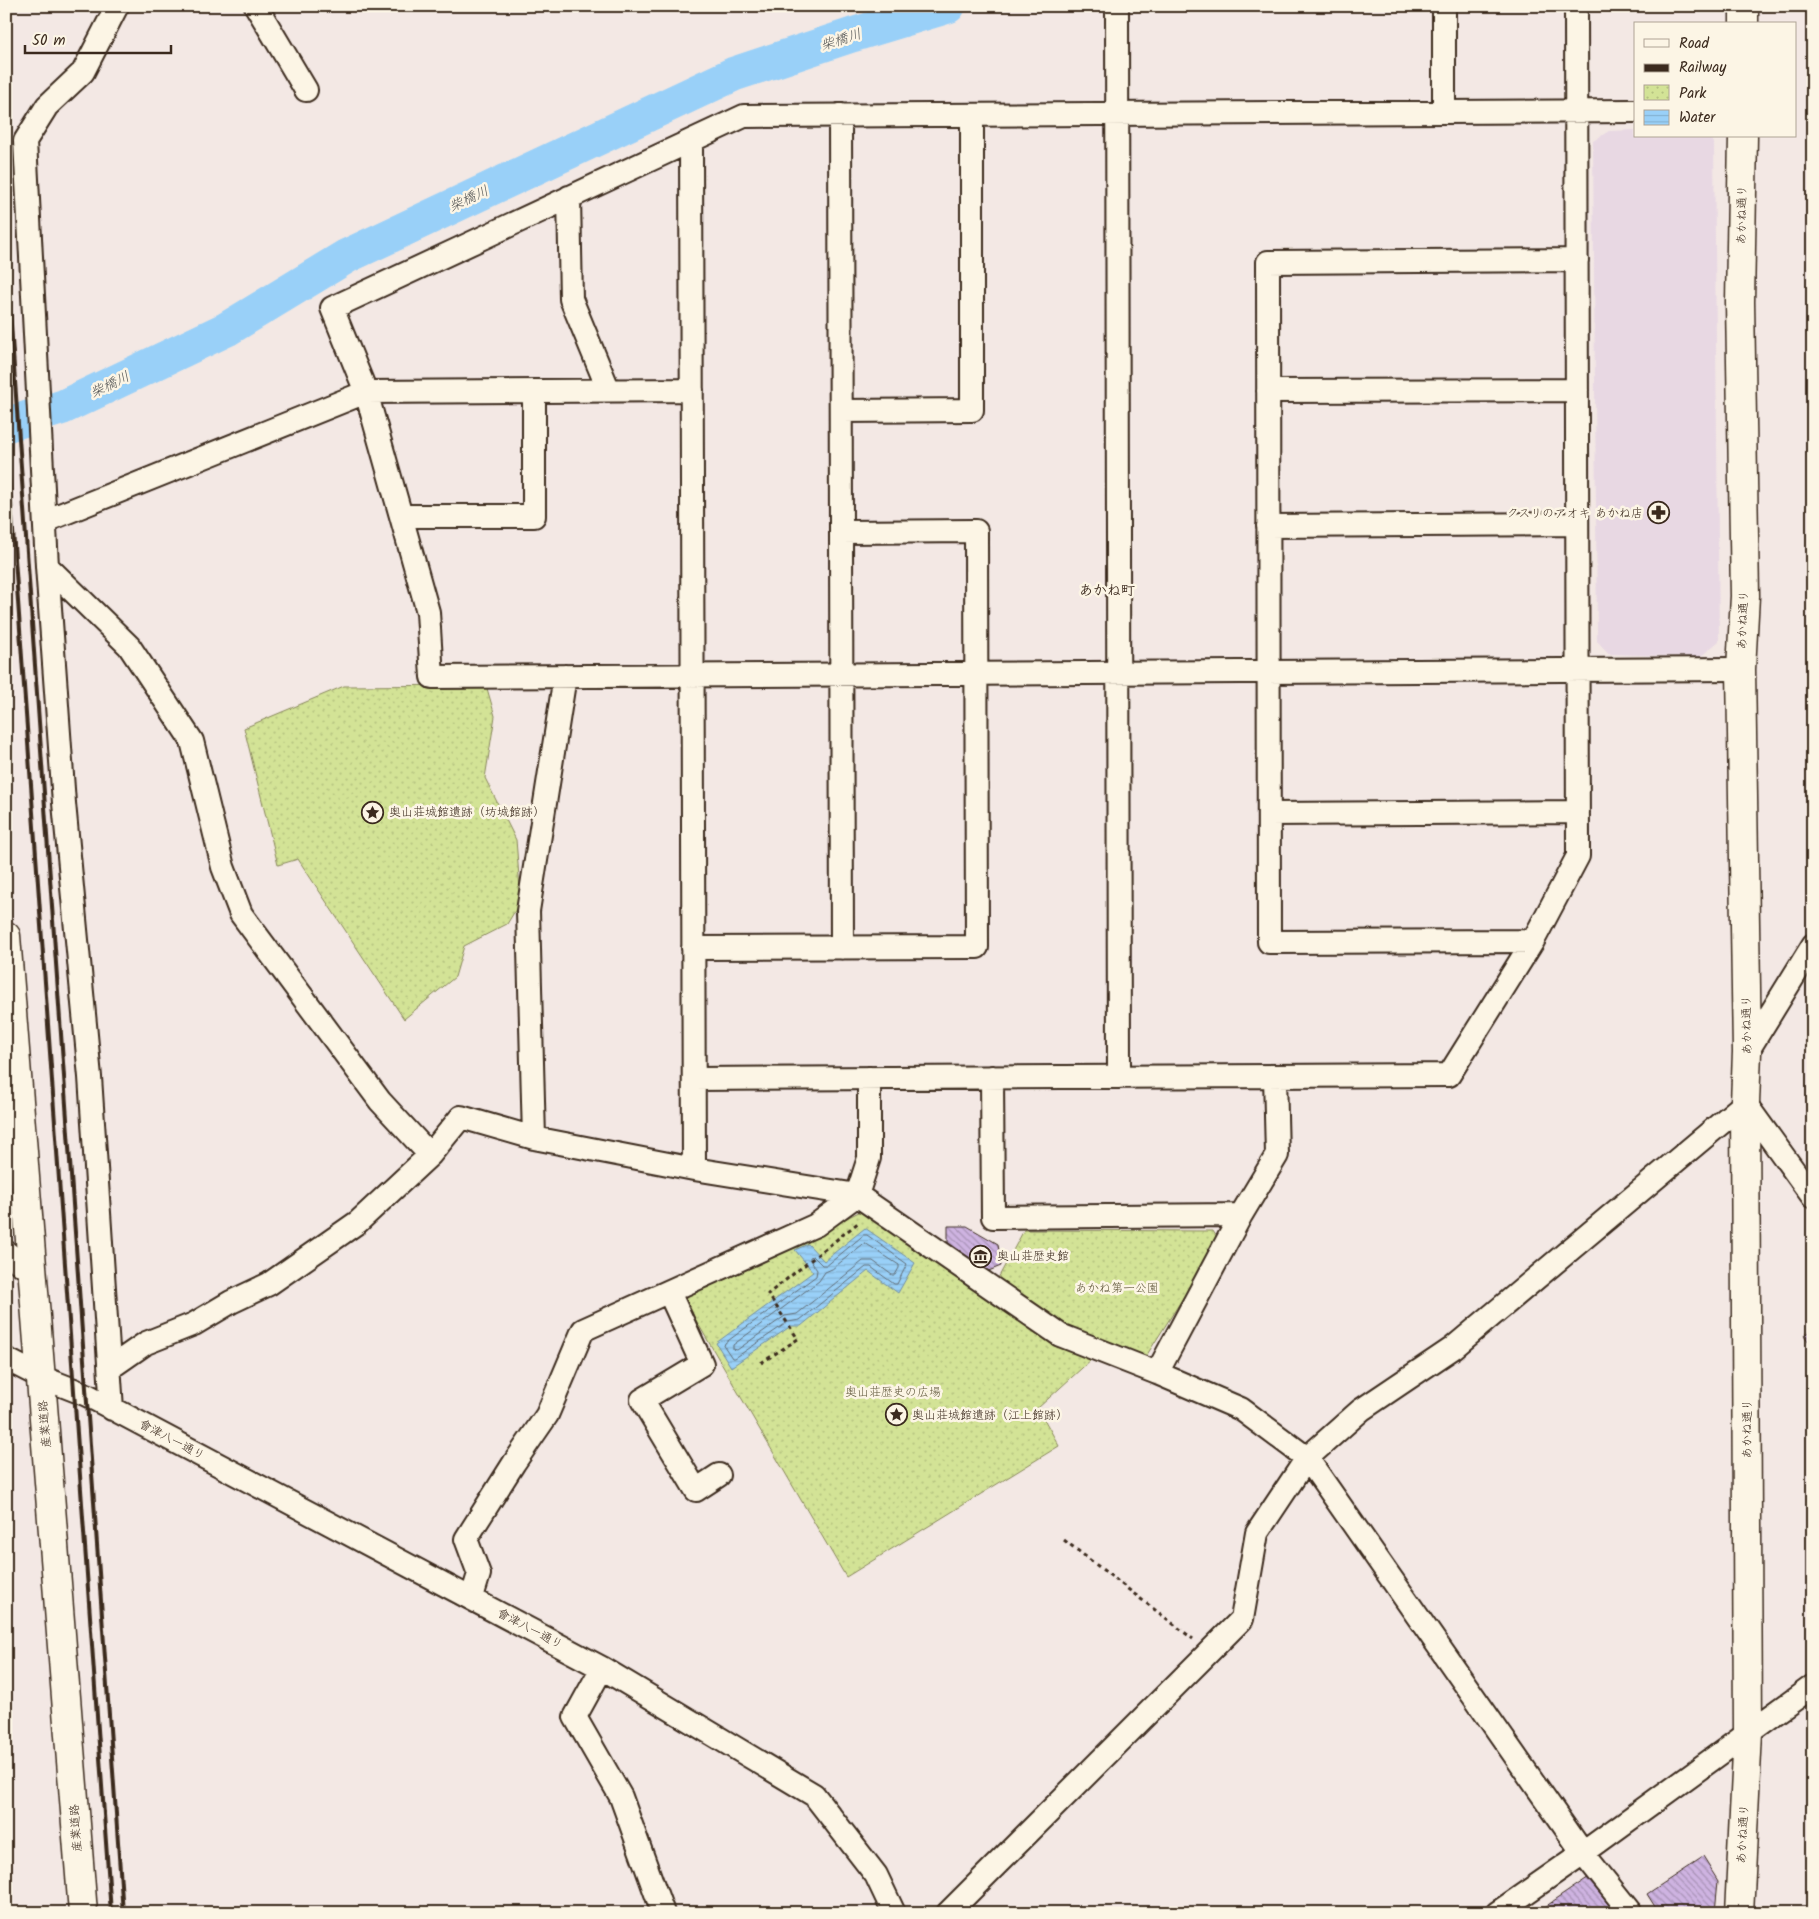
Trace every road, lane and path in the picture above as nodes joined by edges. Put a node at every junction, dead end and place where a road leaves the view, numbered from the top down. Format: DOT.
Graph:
graph roads {
  1 [pos="117,6"];
  2 [pos="256,6"];
  3 [pos="1117,6"];
  4 [pos="1444,6"];
  5 [pos="1576,6"];
  6 [pos="1744,6"];
  7 [pos="1744,22"];
  8 [pos="306,90"];
  9 [pos="1576,111"];
  10 [pos="1634,111"];
  11 [pos="1444,112"];
  12 [pos="1117,114"];
  13 [pos="840,115"];
  14 [pos="972,115"];
  15 [pos="1743,138"];
  16 [pos="16,141"];
  17 [pos="691,141"];
  18 [pos="569,197"];
  19 [pos="1577,260"];
  20 [pos="692,390"];
  21 [pos="1577,390"];
  22 [pos="534,391"];
  23 [pos="609,391"];
  24 [pos="1268,391"];
  25 [pos="366,392"];
  26 [pos="841,411"];
  27 [pos="402,516"];
  28 [pos="45,521"];
  29 [pos="1577,524"];
  30 [pos="1268,526"];
  31 [pos="841,532"];
  32 [pos="47,566"];
  33 [pos="1741,669"];
  34 [pos="1578,670"];
  35 [pos="1269,672"];
  36 [pos="1118,673"];
  37 [pos="841,674"];
  38 [pos="977,674"];
  39 [pos="565,676"];
  40 [pos="693,676"];
  41 [pos="1578,812"];
  42 [pos="1269,814"];
  43 [pos="6,936"];
  44 [pos="1533,940"];
  45 [pos="1813,945"];
  46 [pos="694,948"];
  47 [pos="842,948"];
  48 [pos="1747,1052"];
  49 [pos="1275,1076"];
  50 [pos="992,1077"];
  51 [pos="1119,1077"];
  52 [pos="869,1078"];
  53 [pos="694,1079"];
  54 [pos="1746,1103"];
  55 [pos="534,1138"];
  56 [pos="430,1155"];
  57 [pos="694,1169"];
  58 [pos="857,1195"];
  59 [pos="1813,1197"];
  60 [pos="1241,1215"];
  61 [pos="865,1217"];
  62 [pos="6,1252"];
  63 [pos="32,1273"];
  64 [pos="670,1292"];
  65 [pos="6,1359"];
  66 [pos="761,1363"];
  67 [pos="110,1368"];
  68 [pos="1157,1373"];
  69 [pos="41,1377"];
  70 [pos="112,1409"];
  71 [pos="1307,1458"];
  72 [pos="719,1475"];
  73 [pos="1064,1540"];
  74 [pos="472,1597"];
  75 [pos="1209,1652"];
  76 [pos="602,1668"];
  77 [pos="1813,1686"];
  78 [pos="1748,1733"];
  79 [pos="1583,1853"];
  80 [pos="82,1913"];
  81 [pos="663,1913"];
  82 [pos="894,1913"];
  83 [pos="948,1913"];
  84 [pos="1497,1913"];
  85 [pos="1630,1913"];
  86 [pos="1739,1913"];
  1 -- 16 [label="street"];
  2 -- 8 [label="street"];
  3 -- 12 [label="street"];
  4 -- 11 [label="street"];
  5 -- 9 [label="street"];
  6 -- 7 [label="street"];
  9 -- 10 [label="street"];
  9 -- 11 [label="street"];
  9 -- 19 [label="street"];
  11 -- 12 [label="street"];
  12 -- 14 [label="street"];
  12 -- 36 [label="street"];
  13 -- 14 [label="street"];
  13 -- 17 [label="street"];
  13 -- 26 [label="street"];
  14 -- 26 [label="street"];
  15 -- 33 [label="street, あかね通り"];
  16 -- 28 [label="street"];
  17 -- 18 [label="street"];
  17 -- 20 [label="street"];
  18 -- 23 [label="street"];
  18 -- 25 [label="street"];
  19 -- 21 [label="street"];
  19 -- 24 [label="street"];
  20 -- 23 [label="street"];
  20 -- 40 [label="street"];
  21 -- 24 [label="street"];
  21 -- 29 [label="street"];
  22 -- 23 [label="street"];
  22 -- 25 [label="street"];
  22 -- 27 [label="street"];
  24 -- 30 [label="street"];
  25 -- 27 [label="street"];
  25 -- 28 [label="street"];
  26 -- 31 [label="street"];
  27 -- 39 [label="street"];
  28 -- 32 [label="street"];
  29 -- 30 [label="street"];
  29 -- 34 [label="street"];
  30 -- 35 [label="street"];
  31 -- 37 [label="street"];
  31 -- 38 [label="street"];
  32 -- 56 [label="street"];
  32 -- 67 [label="street"];
  33 -- 34 [label="street"];
  33 -- 48 [label="street, あかね通り"];
  34 -- 35 [label="street"];
  34 -- 41 [label="street"];
  35 -- 36 [label="street"];
  35 -- 42 [label="street"];
  36 -- 38 [label="street"];
  36 -- 51 [label="street"];
  37 -- 38 [label="street"];
  37 -- 40 [label="street"];
  37 -- 47 [label="street"];
  38 -- 47 [label="street"];
  39 -- 40 [label="street"];
  39 -- 55 [label="street"];
  40 -- 46 [label="street"];
  41 -- 42 [label="street"];
  41 -- 44 [label="street"];
  42 -- 44 [label="street"];
  43 -- 63 [label="street, 産業道路"];
  44 -- 49 [label="street"];
  45 -- 48 [label="street"];
  46 -- 47 [label="street"];
  46 -- 53 [label="street"];
  48 -- 54 [label="street, あかね通り"];
  49 -- 51 [label="street"];
  49 -- 60 [label="street"];
  50 -- 51 [label="street"];
  50 -- 52 [label="street"];
  50 -- 60 [label="street"];
  52 -- 53 [label="street"];
  52 -- 58 [label="street"];
  53 -- 57 [label="street"];
  54 -- 59 [label="street"];
  54 -- 71 [label="street"];
  54 -- 78 [label="street, あかね通り"];
  55 -- 56 [label="street"];
  55 -- 57 [label="street"];
  56 -- 67 [label="street"];
  57 -- 58 [label="street"];
  58 -- 64 [label="street"];
  58 -- 68 [label="street"];
  60 -- 68 [label="street"];
  61 -- 66 [label="path"];
  62 -- 63 [label="street"];
  63 -- 69 [label="street, 産業道路"];
  64 -- 72 [label="street"];
  64 -- 74 [label="street"];
  65 -- 69 [label="street, 會津八一通り"];
  67 -- 70 [label="street"];
  68 -- 71 [label="street"];
  69 -- 70 [label="street, 會津八一通り"];
  69 -- 80 [label="street, 産業道路"];
  70 -- 74 [label="street, 會津八一通り"];
  71 -- 75 [label="street"];
  71 -- 79 [label="street"];
  73 -- 75 [label="path"];
  74 -- 76 [label="street, 會津八一通り"];
  75 -- 83 [label="street"];
  76 -- 81 [label="street"];
  76 -- 82 [label="street, 會津八一通り"];
  77 -- 78 [label="street"];
  78 -- 79 [label="street"];
  78 -- 86 [label="street, あかね通り"];
  79 -- 84 [label="street"];
  79 -- 85 [label="street"];
}
